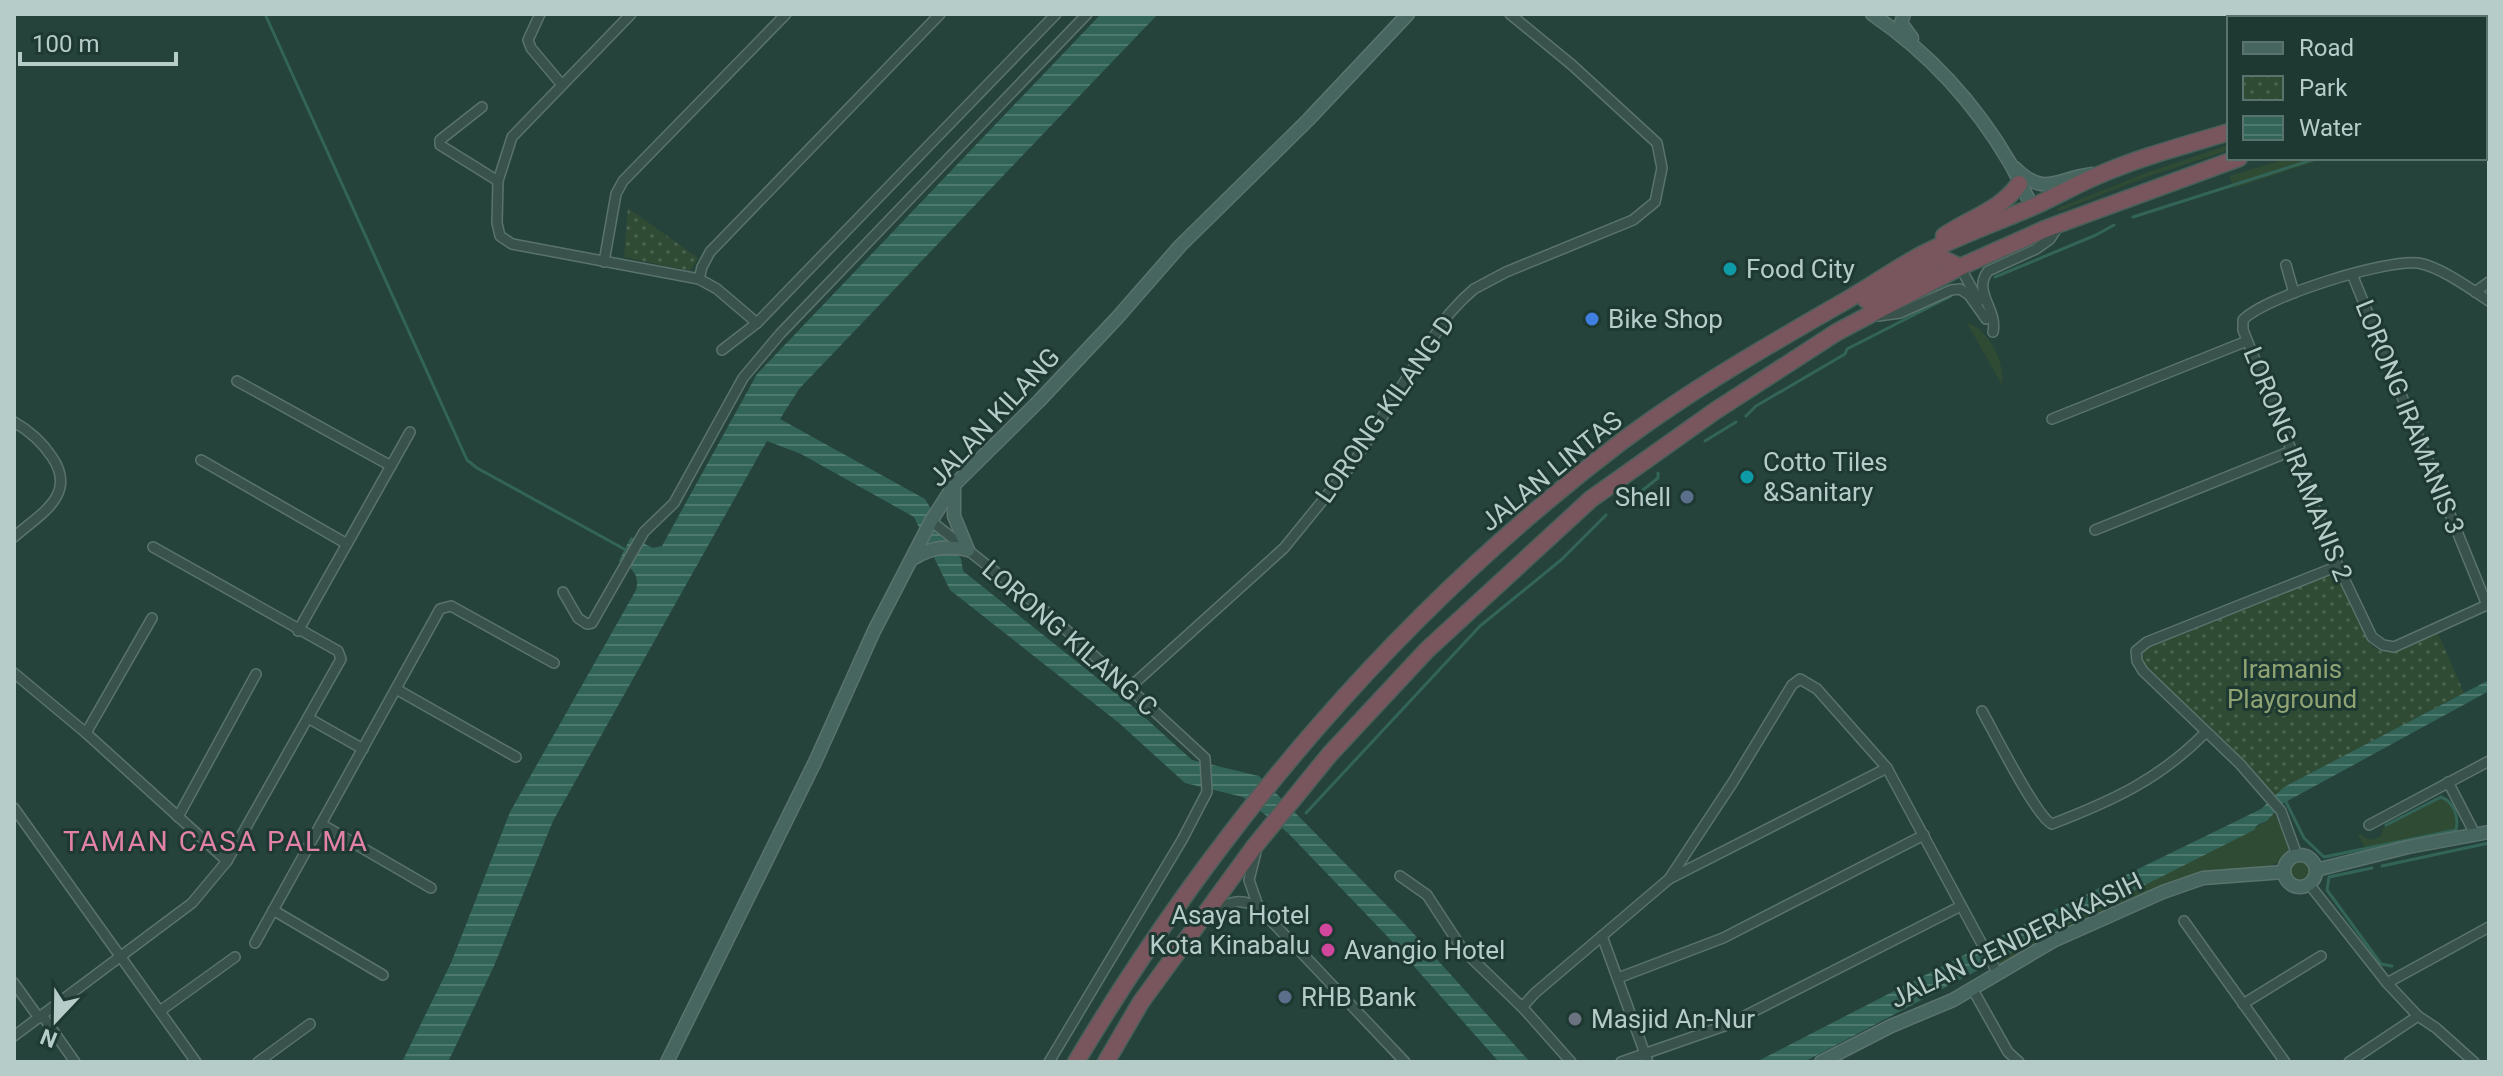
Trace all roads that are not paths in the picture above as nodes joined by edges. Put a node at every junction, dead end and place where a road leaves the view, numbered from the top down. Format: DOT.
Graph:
graph roads {
  1 [pos="540,14"];
  2 [pos="631,14"];
  3 [pos="786,14"];
  4 [pos="940,14"];
  5 [pos="1056,14"];
  6 [pos="1087,14"];
  7 [pos="1408,14"];
  8 [pos="1510,14"];
  9 [pos="1872,14"];
  10 [pos="1904,14"];
  11 [pos="1933,62"];
  12 [pos="562,85"];
  13 [pos="482,107"];
  14 [pos="2227,133"];
  15 [pos="2227,154"];
  16 [pos="2234,160"];
  17 [pos="2012,166"];
  18 [pos="2101,173"];
  19 [pos="498,181"];
  20 [pos="2019,184"];
  21 [pos="2033,207"];
  22 [pos="2059,225"];
  23 [pos="1926,253"];
  24 [pos="604,262"];
  25 [pos="2286,265"];
  26 [pos="1960,267"];
  27 [pos="2352,274"];
  28 [pos="699,279"];
  29 [pos="2489,282"];
  30 [pos="2475,292"];
  31 [pos="2294,293"];
  32 [pos="2489,301"];
  33 [pos="1868,317"];
  34 [pos="757,323"];
  35 [pos="1993,332"];
  36 [pos="2247,341"];
  37 [pos="722,350"];
  38 [pos="1739,363"];
  39 [pos="237,381"];
  40 [pos="2052,419"];
  41 [pos="14,422"];
  42 [pos="410,432"];
  43 [pos="2291,451"];
  44 [pos="201,460"];
  45 [pos="391,466"];
  46 [pos="954,485"];
  47 [pos="931,521"];
  48 [pos="2095,530"];
  49 [pos="14,537"];
  50 [pos="347,544"];
  51 [pos="153,547"];
  52 [pos="968,550"];
  53 [pos="911,559"];
  54 [pos="2338,566"];
  55 [pos="563,592"];
  56 [pos="2488,604"];
  57 [pos="152,618"];
  58 [pos="298,631"];
  59 [pos="554,663"];
  60 [pos="14,673"];
  61 [pos="256,674"];
  62 [pos="24,680"];
  63 [pos="14,687"];
  64 [pos="1129,688"];
  65 [pos="396,689"];
  66 [pos="1982,711"];
  67 [pos="308,718"];
  68 [pos="86,733"];
  69 [pos="2205,733"];
  70 [pos="363,749"];
  71 [pos="516,757"];
  72 [pos="2489,761"];
  73 [pos="1887,768"];
  74 [pos="2448,782"];
  75 [pos="14,808"];
  76 [pos="178,817"];
  77 [pos="321,824"];
  78 [pos="1272,824"];
  79 [pos="2369,825"];
  80 [pos="2489,832"];
  81 [pos="2475,834"];
  82 [pos="1924,835"];
  83 [pos="2297,855"];
  84 [pos="227,861"];
  85 [pos="2316,870"];
  86 [pos="2284,872"];
  87 [pos="1400,876"];
  88 [pos="1669,879"];
  89 [pos="2309,884"];
  90 [pos="431,888"];
  91 [pos="1961,906"];
  92 [pos="1260,909"];
  93 [pos="273,910"];
  94 [pos="1200,921"];
  95 [pos="2184,921"];
  96 [pos="2489,927"];
  97 [pos="1602,936"];
  98 [pos="255,943"];
  99 [pos="120,956"];
  100 [pos="2321,956"];
  101 [pos="235,957"];
  102 [pos="1995,968"];
  103 [pos="383,975"];
  104 [pos="1618,978"];
  105 [pos="14,983"];
  106 [pos="2387,983"];
  107 [pos="1973,990"];
  108 [pos="2243,1004"];
  109 [pos="1524,1009"];
  110 [pos="160,1011"];
  111 [pos="2418,1016"];
  112 [pos="40,1017"];
  113 [pos="310,1024"];
  114 [pos="14,1036"];
  115 [pos="1646,1058"];
  116 [pos="75,1062"];
  117 [pos="196,1062"];
  118 [pos="258,1062"];
  119 [pos="667,1062"];
  120 [pos="1049,1062"];
  121 [pos="1076,1062"];
  122 [pos="1106,1062"];
  123 [pos="1405,1062"];
  124 [pos="1571,1062"];
  125 [pos="1621,1062"];
  126 [pos="1821,1062"];
  127 [pos="2019,1062"];
  128 [pos="2285,1062"];
  129 [pos="2349,1062"];
  130 [pos="2474,1062"];
  1 -- 12 [label="street"];
  2 -- 12 [label="street"];
  3 -- 24 [label="street"];
  4 -- 28 [label="street"];
  5 -- 34 [label="street"];
  6 -- 55 [label="street"];
  7 -- 46 [label="street, JALAN KILANG"];
  8 -- 64 [label="street, LORONG KILANG D"];
  9 -- 11 [label="street"];
  10 -- 11 [label="street"];
  11 -- 17 [label="street"];
  12 -- 19 [label="street"];
  13 -- 19 [label="street"];
  14 -- 18 [label="highway, JALAN LINTAS"];
  15 -- 21 [label="highway"];
  16 -- 22 [label="highway, JALAN LINTAS"];
  17 -- 18 [label="street"];
  17 -- 20 [label="street"];
  18 -- 21 [label="highway, JALAN LINTAS"];
  19 -- 24 [label="street"];
  20 -- 21 [label="street"];
  20 -- 23 [label="highway"];
  21 -- 23 [label="highway, JALAN LINTAS"];
  22 -- 26 [label="highway, JALAN LINTAS"];
  22 -- 35 [label="street"];
  23 -- 38 [label="highway, JALAN LINTAS"];
  24 -- 28 [label="street"];
  25 -- 31 [label="street"];
  26 -- 33 [label="highway, JALAN LINTAS"];
  26 -- 33 [label="street"];
  26 -- 38 [label="highway"];
  27 -- 30 [label="street"];
  27 -- 31 [label="street"];
  27 -- 56 [label="street, LORONG IRAMANIS 3"];
  28 -- 34 [label="street"];
  29 -- 30 [label="street"];
  30 -- 32 [label="street"];
  31 -- 36 [label="street, LORONG IRAMANIS 2"];
  33 -- 78 [label="highway, JALAN LINTAS"];
  34 -- 37 [label="street"];
  36 -- 40 [label="street"];
  36 -- 43 [label="street, LORONG IRAMANIS 2"];
  38 -- 121 [label="highway, JALAN LINTAS"];
  39 -- 45 [label="street"];
  41 -- 49 [label="street"];
  42 -- 45 [label="street"];
  43 -- 48 [label="street"];
  43 -- 54 [label="street, LORONG IRAMANIS 2"];
  44 -- 50 [label="street"];
  45 -- 50 [label="street"];
  46 -- 47 [label="street, JALAN KILANG"];
  46 -- 52 [label="street"];
  47 -- 52 [label="street, LORONG KILANG C"];
  47 -- 53 [label="street, JALAN KILANG"];
  50 -- 58 [label="street"];
  51 -- 58 [label="street"];
  52 -- 53 [label="street"];
  52 -- 64 [label="street, LORONG KILANG C"];
  53 -- 119 [label="street, JALAN KILANG"];
  54 -- 56 [label="street, LORONG IRAMANIS 2"];
  54 -- 69 [label="street"];
  57 -- 68 [label="street"];
  58 -- 67 [label="street"];
  59 -- 65 [label="street"];
  60 -- 62 [label="street"];
  61 -- 76 [label="street"];
  62 -- 63 [label="street"];
  62 -- 68 [label="street"];
  64 -- 120 [label="street, LORONG KILANG C"];
  65 -- 70 [label="street"];
  65 -- 71 [label="street"];
  66 -- 69 [label="street"];
  67 -- 70 [label="street"];
  67 -- 84 [label="street"];
  68 -- 76 [label="street"];
  69 -- 83 [label="street"];
  70 -- 77 [label="street"];
  72 -- 74 [label="street"];
  73 -- 82 [label="street"];
  73 -- 88 [label="street"];
  73 -- 88 [label="street"];
  74 -- 79 [label="street"];
  74 -- 81 [label="street"];
  75 -- 99 [label="street"];
  76 -- 84 [label="street"];
  77 -- 90 [label="street"];
  77 -- 93 [label="street"];
  78 -- 92 [label="street"];
  78 -- 94 [label="highway, JALAN LINTAS"];
  80 -- 81 [label="street"];
  81 -- 85 [label="street"];
  82 -- 91 [label="street"];
  82 -- 104 [label="street"];
  83 -- 85 [label="street"];
  83 -- 86 [label="street"];
  84 -- 99 [label="street"];
  85 -- 89 [label="street"];
  86 -- 89 [label="street"];
  86 -- 102 [label="street, JALAN CENDERAKASIH"];
  87 -- 109 [label="street"];
  88 -- 97 [label="street"];
  89 -- 106 [label="street"];
  91 -- 102 [label="street"];
  91 -- 115 [label="street"];
  92 -- 94 [label="street"];
  92 -- 123 [label="street"];
  93 -- 98 [label="street"];
  93 -- 103 [label="street"];
  94 -- 122 [label="highway, JALAN LINTAS"];
  95 -- 108 [label="street"];
  96 -- 106 [label="street"];
  97 -- 104 [label="street"];
  97 -- 109 [label="street"];
  99 -- 110 [label="street"];
  99 -- 112 [label="street"];
  100 -- 108 [label="street"];
  101 -- 110 [label="street"];
  102 -- 107 [label="street, JALAN CENDERAKASIH"];
  104 -- 115 [label="street"];
  105 -- 112 [label="street"];
  106 -- 111 [label="street"];
  107 -- 126 [label="street, JALAN CENDERAKASIH"];
  107 -- 127 [label="street"];
  108 -- 128 [label="street"];
  109 -- 124 [label="street"];
  110 -- 117 [label="street"];
  111 -- 129 [label="street"];
  111 -- 130 [label="street"];
  112 -- 114 [label="street"];
  112 -- 116 [label="street"];
  113 -- 118 [label="street"];
  115 -- 125 [label="street"];
}
